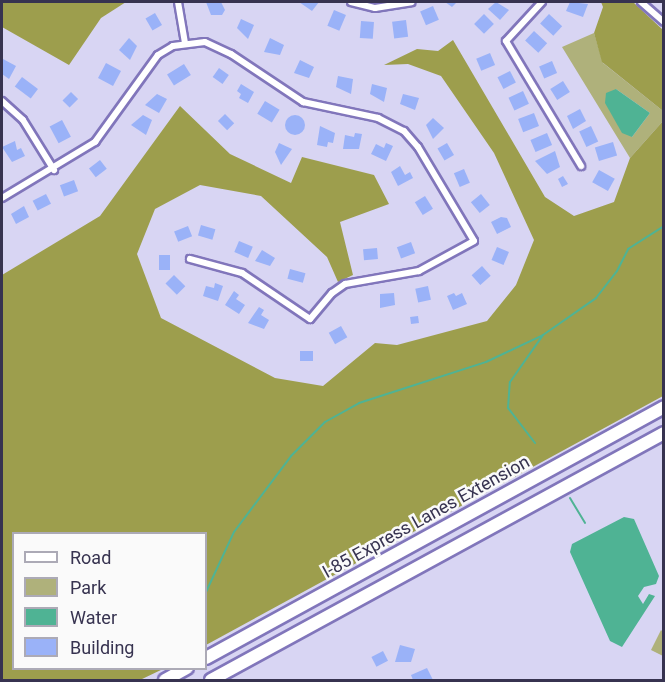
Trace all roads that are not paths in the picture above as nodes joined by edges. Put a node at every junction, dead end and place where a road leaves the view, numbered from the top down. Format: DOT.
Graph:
graph roads {
  1 [pos="178,2"];
  2 [pos="351,2"];
  3 [pos="412,2"];
  4 [pos="542,2"];
  5 [pos="641,2"];
  6 [pos="663,22"];
  7 [pos="185,44"];
  8 [pos="2,101"];
  9 [pos="580,166"];
  10 [pos="53,170"];
  11 [pos="2,198"];
  12 [pos="190,259"];
  13 [pos="663,407"];
  14 [pos="663,433"];
  15 [pos="207,657"];
  16 [pos="185,670"];
  17 [pos="165,681"];
  18 [pos="211,681"];
  1 -- 7 [label="street"];
  2 -- 3 [label="street"];
  4 -- 9 [label="street"];
  5 -- 6 [label="street"];
  7 -- 10 [label="street"];
  7 -- 12 [label="street"];
  8 -- 10 [label="street"];
  10 -- 11 [label="street"];
  13 -- 15 [label="highway, I-85 Express Lanes Extension"];
  14 -- 18 [label="highway"];
  16 -- 17 [label="highway"];
}
